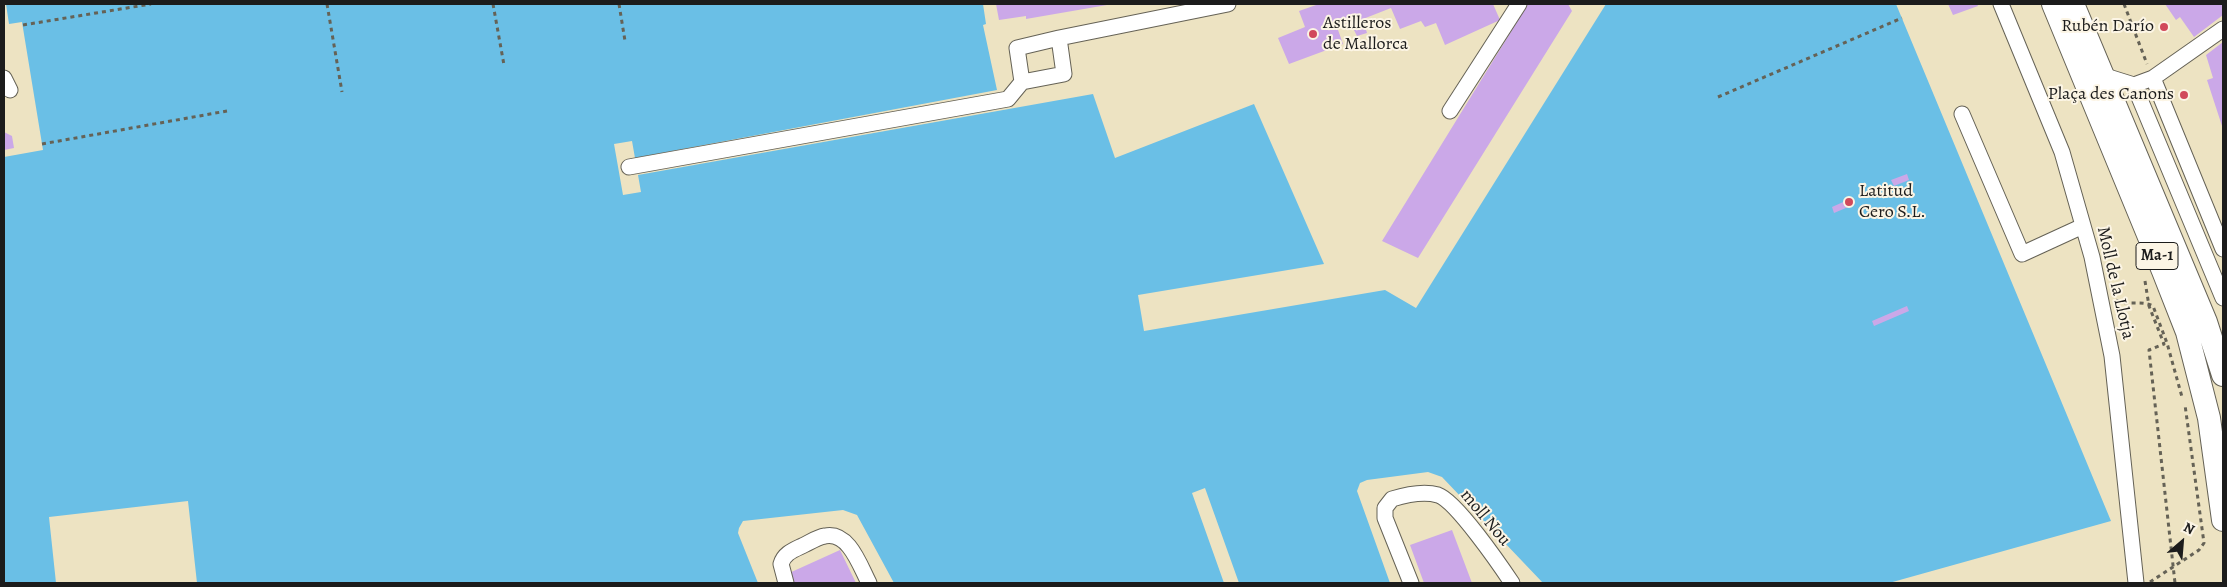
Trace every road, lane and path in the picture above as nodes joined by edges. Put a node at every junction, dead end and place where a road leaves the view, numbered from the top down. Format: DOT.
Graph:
graph roads {
  1 [pos="151,4"];
  2 [pos="327,4"];
  3 [pos="493,4"];
  4 [pos="619,4"];
  5 [pos="1228,4"];
  6 [pos="1519,4"];
  7 [pos="2001,4"];
  8 [pos="2053,4"];
  9 [pos="2073,4"];
  10 [pos="2124,4"];
  11 [pos="1902,18"];
  12 [pos="23,25"];
  13 [pos="2223,29"];
  14 [pos="1059,38"];
  15 [pos="625,40"];
  16 [pos="504,65"];
  17 [pos="2102,75"];
  18 [pos="2153,78"];
  19 [pos="1022,82"];
  20 [pos="2134,85"];
  21 [pos="342,92"];
  22 [pos="1718,97"];
  23 [pos="1450,111"];
  24 [pos="227,112"];
  25 [pos="1962,114"];
  26 [pos="42,144"];
  27 [pos="629,167"];
  28 [pos="2083,226"];
  29 [pos="2223,250"];
  30 [pos="2163,271"];
  31 [pos="2111,295"];
  32 [pos="2223,298"];
  33 [pos="2148,304"];
  34 [pos="2223,375"];
  35 [pos="2223,520"];
  36 [pos="2173,567"];
  37 [pos="786,583"];
  38 [pos="869,583"];
  39 [pos="1411,583"];
  40 [pos="1512,583"];
  41 [pos="2136,583"];
  42 [pos="2147,583"];
  43 [pos="2176,583"];
  1 -- 12 [label="path"];
  2 -- 21 [label="path"];
  3 -- 16 [label="path"];
  4 -- 15 [label="path"];
  5 -- 14 [label="street"];
  6 -- 23 [label="street"];
  7 -- 28 [label="street, Moll de la Llotja"];
  8 -- 30 [label="highway, Ma-1"];
  9 -- 17 [label="highway, Ma-1"];
  10 -- 18 [label="path"];
  11 -- 22 [label="path"];
  13 -- 18 [label="street"];
  14 -- 19 [label="street"];
  14 -- 19 [label="street"];
  17 -- 20 [label="street"];
  17 -- 34 [label="highway, Ma-1"];
  18 -- 20 [label="street"];
  18 -- 29 [label="street"];
  19 -- 27 [label="street"];
  20 -- 32 [label="street"];
  24 -- 26 [label="path"];
  25 -- 28 [label="street"];
  28 -- 41 [label="street, Moll de la Llotja"];
  30 -- 33 [label="path"];
  30 -- 35 [label="highway, Ma-1"];
  31 -- 33 [label="path"];
  33 -- 36 [label="path"];
  33 -- 36 [label="path"];
  36 -- 42 [label="path"];
  36 -- 43 [label="path"];
  37 -- 38 [label="street"];
  39 -- 40 [label="street, moll Nou"];
}
